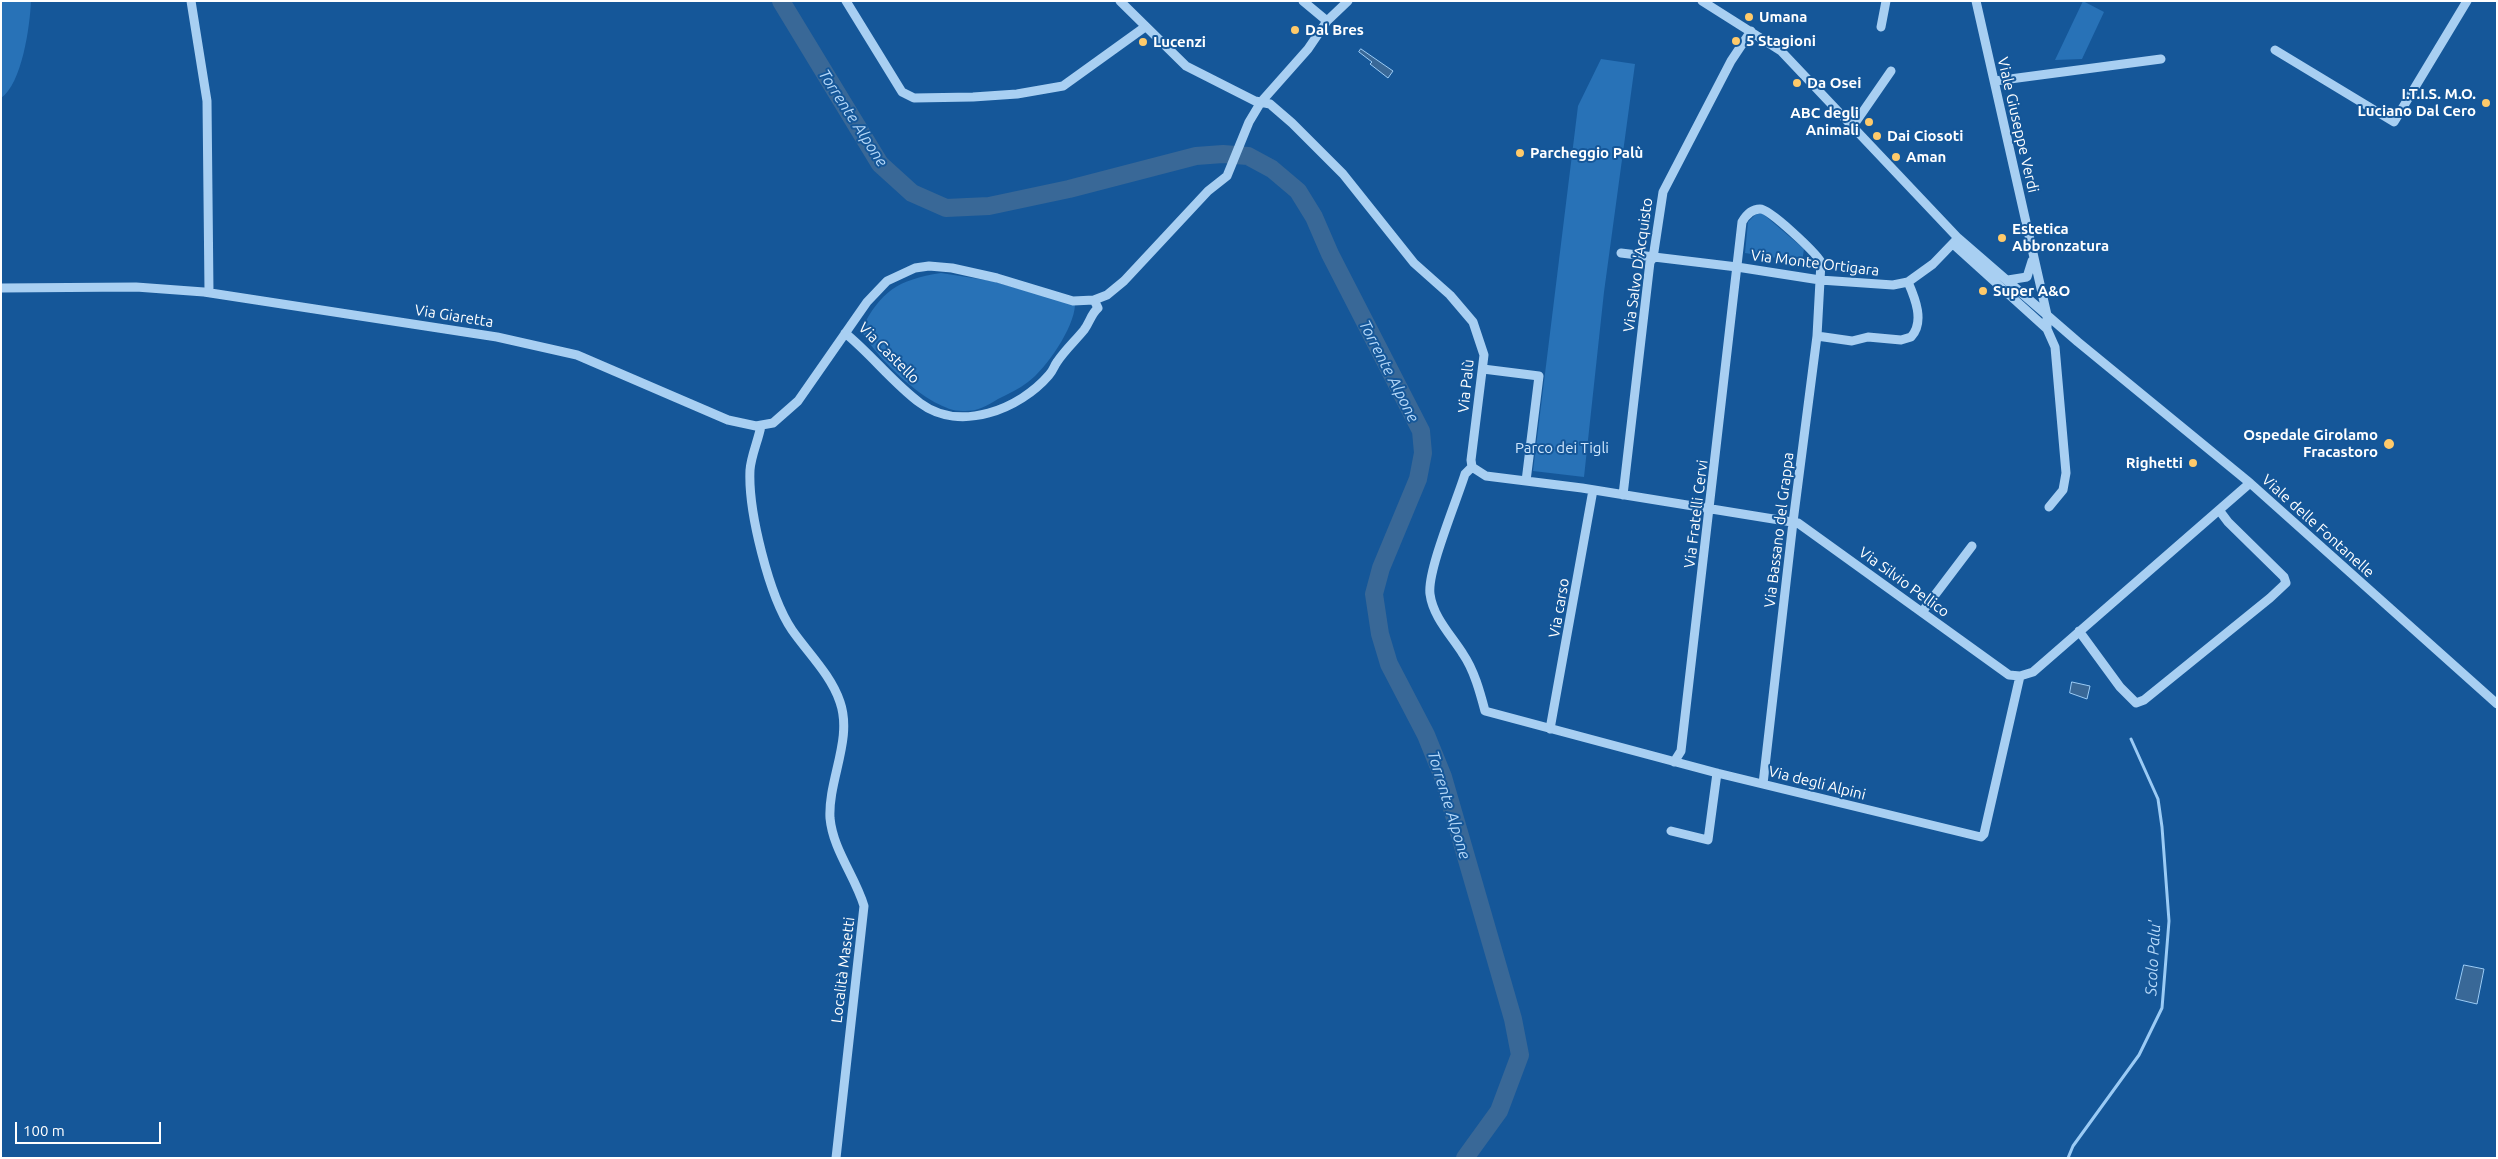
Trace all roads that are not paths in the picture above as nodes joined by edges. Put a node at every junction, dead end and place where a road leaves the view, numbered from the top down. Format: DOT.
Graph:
graph roads {
  1 [pos="191,1"];
  2 [pos="846,1"];
  3 [pos="1120,1"];
  4 [pos="1302,1"];
  5 [pos="1348,1"];
  6 [pos="1702,1"];
  7 [pos="1708,1"];
  8 [pos="1886,1"];
  9 [pos="1976,1"];
  10 [pos="2468,1"];
  11 [pos="1717,11"];
  12 [pos="1327,22"];
  13 [pos="1881,26"];
  14 [pos="1145,28"];
  15 [pos="1751,31"];
  16 [pos="2275,50"];
  17 [pos="2161,59"];
  18 [pos="1891,71"];
  19 [pos="1995,81"];
  20 [pos="1261,102"];
  21 [pos="1853,126"];
  22 [pos="1753,210"];
  23 [pos="1956,242"];
  24 [pos="1621,253"];
  25 [pos="2033,255"];
  26 [pos="1653,258"];
  27 [pos="1737,267"];
  28 [pos="2027,277"];
  29 [pos="1820,280"];
  30 [pos="2008,280"];
  31 [pos="1908,282"];
  32 [pos="1,288"];
  33 [pos="210,292"];
  34 [pos="2023,293"];
  35 [pos="2014,299"];
  36 [pos="1094,300"];
  37 [pos="2047,315"];
  38 [pos="2047,329"];
  39 [pos="845,333"];
  40 [pos="1817,336"];
  41 [pos="1483,369"];
  42 [pos="761,426"];
  43 [pos="1472,467"];
  44 [pos="1526,481"];
  45 [pos="2250,483"];
  46 [pos="1594,490"];
  47 [pos="1623,495"];
  48 [pos="2049,507"];
  49 [pos="1711,508"];
  50 [pos="2219,510"];
  51 [pos="1793,522"];
  52 [pos="1972,546"];
  53 [pos="1922,612"];
  54 [pos="2079,631"];
  55 [pos="2020,676"];
  56 [pos="2497,704"];
  57 [pos="1485,710"];
  58 [pos="1550,729"];
  59 [pos="1674,762"];
  60 [pos="1717,773"];
  61 [pos="1763,784"];
  62 [pos="1671,831"];
  63 [pos="836,1158"];
  1 -- 33 [label="street"];
  2 -- 14 [label="street"];
  3 -- 14 [label="street, Via Palù"];
  4 -- 12 [label="street"];
  5 -- 12 [label="street, Via Castello"];
  6 -- 11 [label="street"];
  7 -- 11 [label="street"];
  8 -- 13 [label="street"];
  9 -- 19 [label="street, Viale Giuseppe Verdi"];
  10 -- 16 [label="street"];
  11 -- 15 [label="street"];
  12 -- 20 [label="street, Via Castello"];
  14 -- 20 [label="street, Via Palù"];
  15 -- 21 [label="street"];
  15 -- 26 [label="street, Via Salvo D'Acquisto"];
  17 -- 19 [label="street"];
  18 -- 21 [label="street"];
  19 -- 25 [label="street, Viale Giuseppe Verdi"];
  20 -- 36 [label="street, Via Castello"];
  20 -- 41 [label="street, Via Palù"];
  21 -- 23 [label="street"];
  22 -- 27 [label="street, Via Fratelli Cervi"];
  22 -- 29 [label="street, Via Bassano del Grappa"];
  23 -- 30 [label="street, Viale delle Fontanelle"];
  23 -- 31 [label="street"];
  23 -- 35 [label="street"];
  24 -- 26 [label="street, Via Monte Ortigara"];
  25 -- 28 [label="street, Viale Giuseppe Verdi"];
  25 -- 37 [label="street, Viale Giuseppe Verdi"];
  26 -- 27 [label="street, Via Monte Ortigara"];
  26 -- 47 [label="street, Via Salvo D'Acquisto"];
  27 -- 29 [label="street, Via Monte Ortigara"];
  27 -- 49 [label="street, Via Fratelli Cervi"];
  28 -- 30 [label="street"];
  28 -- 34 [label="street, Viale Giuseppe Verdi"];
  29 -- 31 [label="street, Via Monte Ortigara"];
  29 -- 40 [label="street, Via Bassano del Grappa"];
  30 -- 34 [label="street, Viale delle Fontanelle"];
  31 -- 40 [label="street"];
  32 -- 33 [label="street, Via Giaretta"];
  33 -- 42 [label="street, Via Giaretta"];
  34 -- 35 [label="street"];
  34 -- 37 [label="street, Viale delle Fontanelle"];
  35 -- 38 [label="street"];
  36 -- 39 [label="street, Via Castello"];
  36 -- 39 [label="street, Via Castello"];
  37 -- 38 [label="street, Viale Giuseppe Verdi"];
  37 -- 45 [label="street, Viale delle Fontanelle"];
  38 -- 48 [label="street"];
  39 -- 42 [label="street"];
  40 -- 51 [label="street, Via Bassano del Grappa"];
  41 -- 43 [label="street, Via Palù"];
  41 -- 44 [label="street"];
  42 -- 63 [label="street, Località Masetti"];
  43 -- 44 [label="street, Via Silvio Pellico"];
  43 -- 57 [label="street, Via Palù"];
  44 -- 46 [label="street, Via Silvio Pellico"];
  45 -- 50 [label="street"];
  45 -- 56 [label="street, Viale delle Fontanelle"];
  46 -- 47 [label="street, Via Silvio Pellico"];
  46 -- 58 [label="street, Via carso"];
  47 -- 49 [label="street, Via Silvio Pellico"];
  49 -- 51 [label="street, Via Silvio Pellico"];
  49 -- 59 [label="street, Via Fratelli Cervi"];
  50 -- 54 [label="street"];
  50 -- 54 [label="street"];
  51 -- 53 [label="street, Via Silvio Pellico"];
  51 -- 61 [label="street, Via Bassano del Grappa"];
  52 -- 53 [label="street"];
  53 -- 55 [label="street, Via Silvio Pellico"];
  54 -- 55 [label="street"];
  55 -- 61 [label="street, Via degli Alpini"];
  57 -- 58 [label="street, Via degli Alpini"];
  58 -- 59 [label="street, Via degli Alpini"];
  59 -- 60 [label="street, Via degli Alpini"];
  60 -- 61 [label="street, Via degli Alpini"];
  60 -- 62 [label="street"];
}
